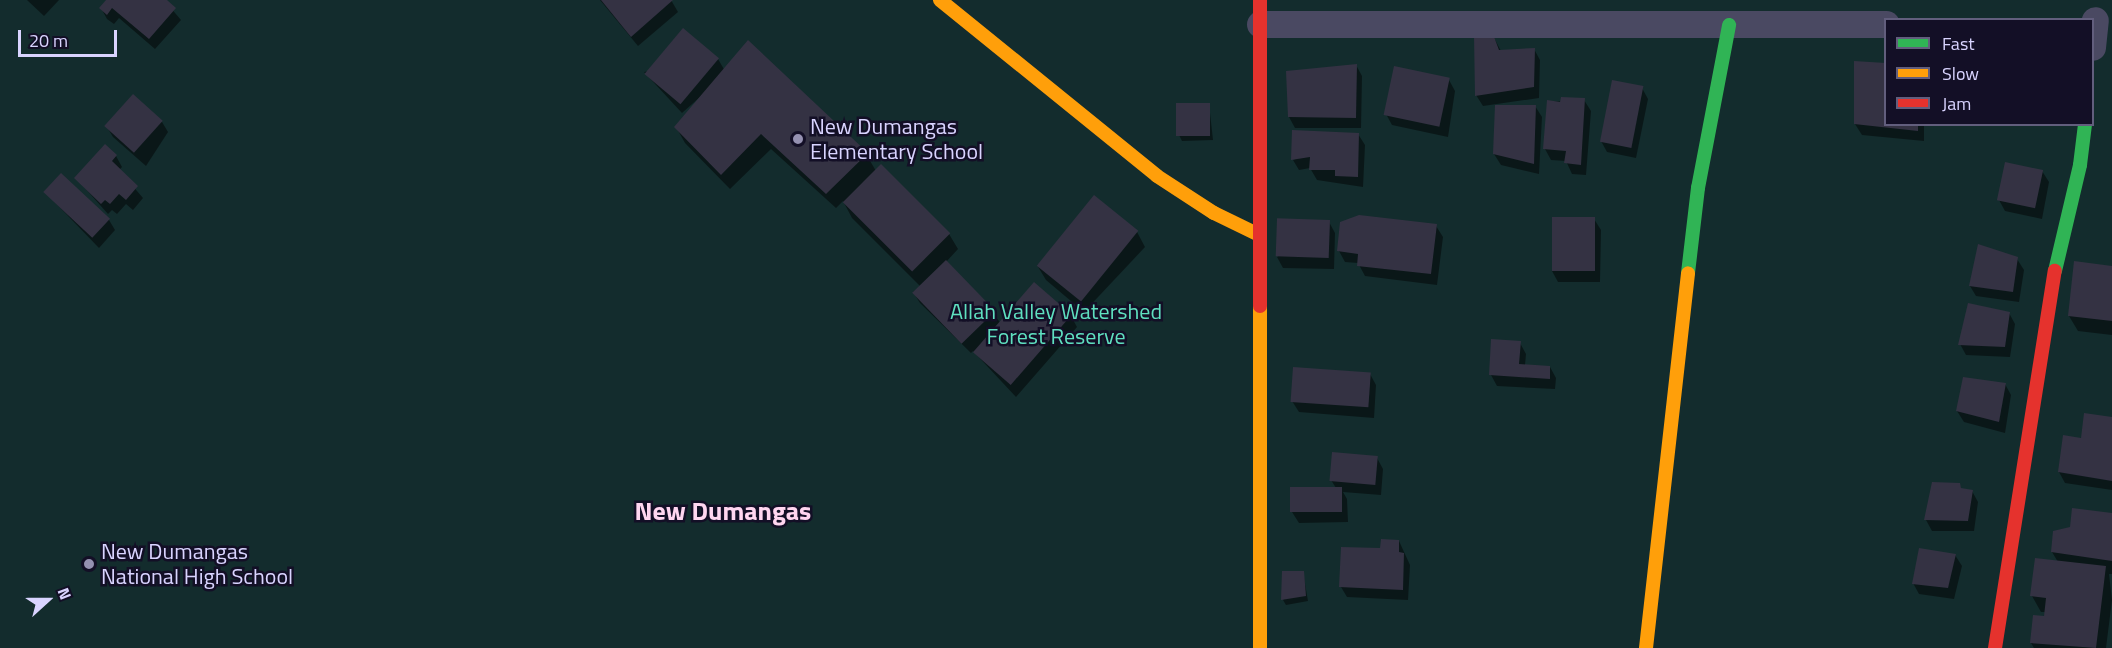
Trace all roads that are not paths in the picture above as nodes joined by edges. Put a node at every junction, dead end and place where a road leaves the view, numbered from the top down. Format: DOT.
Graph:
graph roads {
  1 [pos="940,0"];
  2 [pos="1260,12"];
  3 [pos="2100,19"];
  4 [pos="1884,24"];
  5 [pos="1729,25"];
  6 [pos="2094,40"];
  7 [pos="2085,126"];
  8 [pos="1257,234"];
  9 [pos="1260,648"];
  10 [pos="1646,648"];
  11 [pos="1995,648"];
  1 -- 8 [label="street"];
  2 -- 5 [label="street"];
  2 -- 8 [label="street"];
  3 -- 6 [label="street"];
  4 -- 5 [label="street"];
  5 -- 10 [label="street"];
  7 -- 11 [label="street"];
  8 -- 9 [label="street"];
}
